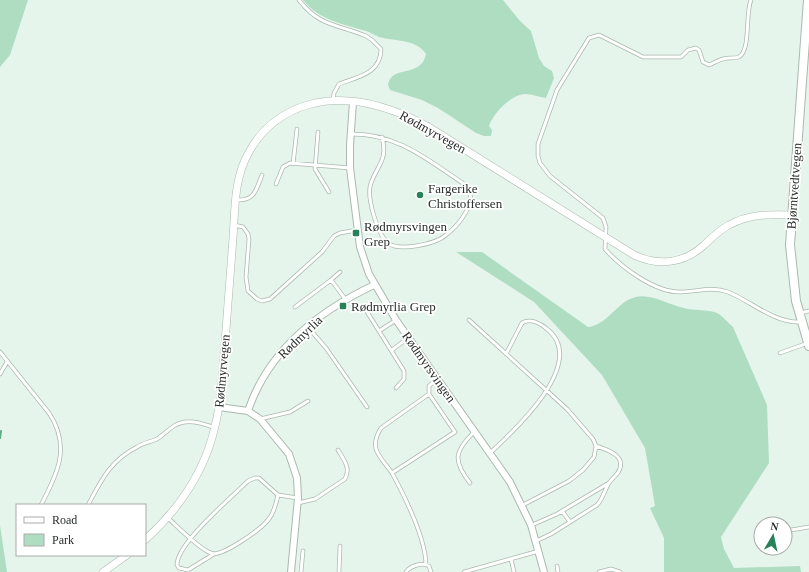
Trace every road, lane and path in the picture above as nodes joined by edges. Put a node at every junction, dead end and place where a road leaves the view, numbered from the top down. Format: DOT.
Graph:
graph roads {
  1 [pos="299,0"];
  2 [pos="751,0"];
  3 [pos="808,0"];
  4 [pos="333,101"];
  5 [pos="353,102"];
  6 [pos="297,129"];
  7 [pos="318,132"];
  8 [pos="350,134"];
  9 [pos="382,137"];
  10 [pos="293,164"];
  11 [pos="314,166"];
  12 [pos="350,168"];
  13 [pos="262,175"];
  14 [pos="276,184"];
  15 [pos="329,192"];
  16 [pos="236,200"];
  17 [pos="792,215"];
  18 [pos="234,225"];
  19 [pos="358,230"];
  20 [pos="604,237"];
  21 [pos="340,272"];
  22 [pos="331,280"];
  23 [pos="374,285"];
  24 [pos="346,300"];
  25 [pos="295,307"];
  26 [pos="364,307"];
  27 [pos="809,311"];
  28 [pos="799,313"];
  29 [pos="396,320"];
  30 [pos="469,320"];
  31 [pos="801,322"];
  32 [pos="308,326"];
  33 [pos="380,331"];
  34 [pos="409,338"];
  35 [pos="808,345"];
  36 [pos="392,350"];
  37 [pos="0,352"];
  38 [pos="780,353"];
  39 [pos="506,354"];
  40 [pos="7,362"];
  41 [pos="0,374"];
  42 [pos="437,379"];
  43 [pos="396,388"];
  44 [pos="546,389"];
  45 [pos="429,394"];
  46 [pos="308,401"];
  47 [pos="219,407"];
  48 [pos="367,407"];
  49 [pos="248,411"];
  50 [pos="260,419"];
  51 [pos="215,428"];
  52 [pos="474,432"];
  53 [pos="596,446"];
  54 [pos="338,450"];
  55 [pos="490,453"];
  56 [pos="392,472"];
  57 [pos="470,483"];
  58 [pos="609,483"];
  59 [pos="278,495"];
  60 [pos="298,500"];
  61 [pos="41,504"];
  62 [pos="89,504"];
  63 [pos="522,505"];
  64 [pos="562,511"];
  65 [pos="168,518"];
  66 [pos="570,522"];
  67 [pos="531,525"];
  68 [pos="809,527"];
  69 [pos="793,530"];
  70 [pos="190,538"];
  71 [pos="146,539"];
  72 [pos="536,541"];
  73 [pos="340,546"];
  74 [pos="539,550"];
  75 [pos="303,551"];
  76 [pos="214,554"];
  77 [pos="127,556"];
  78 [pos="511,559"];
  79 [pos="426,564"];
  80 [pos="557,566"];
  81 [pos="471,571"];
  82 [pos="103,572"];
  83 [pos="291,572"];
  84 [pos="301,572"];
  85 [pos="339,572"];
  86 [pos="406,572"];
  87 [pos="431,572"];
  88 [pos="464,572"];
  89 [pos="514,572"];
  90 [pos="544,572"];
  91 [pos="558,572"];
  92 [pos="599,572"];
  93 [pos="620,572"];
  1 -- 4 [label="lane"];
  2 -- 20 [label="lane"];
  3 -- 17 [label="main road, Bjørntvedtvegen"];
  4 -- 5 [label="street, Rødmyrvegen"];
  4 -- 16 [label="street, Rødmyrvegen"];
  5 -- 8 [label="street, Rødmyrsvingen"];
  5 -- 20 [label="street, Rødmyrvegen"];
  6 -- 10 [label="lane"];
  7 -- 11 [label="lane"];
  8 -- 9 [label="lane"];
  8 -- 12 [label="street, Rødmyrsvingen"];
  9 -- 9 [label="lane"];
  10 -- 11 [label="lane"];
  10 -- 14 [label="lane"];
  11 -- 12 [label="lane"];
  11 -- 15 [label="lane"];
  12 -- 19 [label="street, Rødmyrsvingen"];
  13 -- 16 [label="lane"];
  16 -- 18 [label="street, Rødmyrvegen"];
  17 -- 20 [label="street, Rødmyrvegen"];
  17 -- 28 [label="main road, Bjørntvedtvegen"];
  18 -- 19 [label="lane"];
  18 -- 47 [label="street, Rødmyrvegen"];
  19 -- 23 [label="street, Rødmyrsvingen"];
  20 -- 31 [label="lane"];
  21 -- 22 [label="lane"];
  22 -- 24 [label="lane"];
  22 -- 25 [label="lane"];
  23 -- 24 [label="street, Rødmyrlia"];
  23 -- 29 [label="street, Rødmyrsvingen"];
  24 -- 32 [label="street, Rødmyrlia"];
  26 -- 33 [label="lane"];
  27 -- 28 [label="lane"];
  28 -- 31 [label="main road, Bjørntvedtvegen"];
  29 -- 33 [label="lane"];
  29 -- 34 [label="street, Rødmyrsvingen"];
  30 -- 39 [label="lane"];
  31 -- 35 [label="main road, Bjørntvedtvegen"];
  32 -- 48 [label="lane"];
  32 -- 49 [label="street, Rødmyrlia"];
  33 -- 36 [label="lane"];
  34 -- 36 [label="lane"];
  34 -- 42 [label="street, Rødmyrsvingen"];
  35 -- 38 [label="lane"];
  36 -- 43 [label="lane"];
  37 -- 40 [label="lane"];
  39 -- 44 [label="lane"];
  39 -- 44 [label="lane"];
  40 -- 41 [label="lane"];
  40 -- 61 [label="lane"];
  42 -- 45 [label="lane"];
  42 -- 52 [label="street, Rødmyrsvingen"];
  44 -- 53 [label="lane"];
  44 -- 55 [label="lane"];
  45 -- 56 [label="lane"];
  45 -- 56 [label="lane"];
  46 -- 50 [label="lane"];
  47 -- 49 [label="street"];
  47 -- 51 [label="street, Rødmyrvegen"];
  49 -- 50 [label="street"];
  50 -- 60 [label="street"];
  51 -- 62 [label="lane"];
  51 -- 65 [label="street, Rødmyrvegen"];
  52 -- 55 [label="street, Rødmyrsvingen"];
  52 -- 57 [label="lane"];
  53 -- 58 [label="lane"];
  53 -- 63 [label="lane"];
  54 -- 60 [label="lane"];
  55 -- 63 [label="street, Rødmyrsvingen"];
  56 -- 79 [label="lane"];
  58 -- 64 [label="lane"];
  58 -- 66 [label="lane"];
  59 -- 60 [label="lane"];
  59 -- 70 [label="lane"];
  59 -- 76 [label="lane"];
  60 -- 83 [label="street"];
  63 -- 67 [label="street, Rødmyrsvingen"];
  64 -- 66 [label="lane"];
  64 -- 67 [label="lane"];
  65 -- 70 [label="lane"];
  65 -- 71 [label="street, Rødmyrvegen"];
  66 -- 72 [label="lane"];
  67 -- 72 [label="street, Rødmyrsvingen"];
  68 -- 69 [label="lane"];
  70 -- 76 [label="lane"];
  70 -- 76 [label="lane"];
  72 -- 74 [label="street, Rødmyrsvingen"];
  73 -- 85 [label="lane"];
  74 -- 78 [label="lane"];
  74 -- 90 [label="street, Rødmyrsvingen"];
  75 -- 84 [label="lane"];
  77 -- 82 [label="street"];
  78 -- 81 [label="lane"];
  78 -- 89 [label="lane"];
  79 -- 86 [label="lane"];
  79 -- 87 [label="lane"];
  80 -- 91 [label="lane"];
  81 -- 88 [label="lane"];
  92 -- 93 [label="lane"];
}
